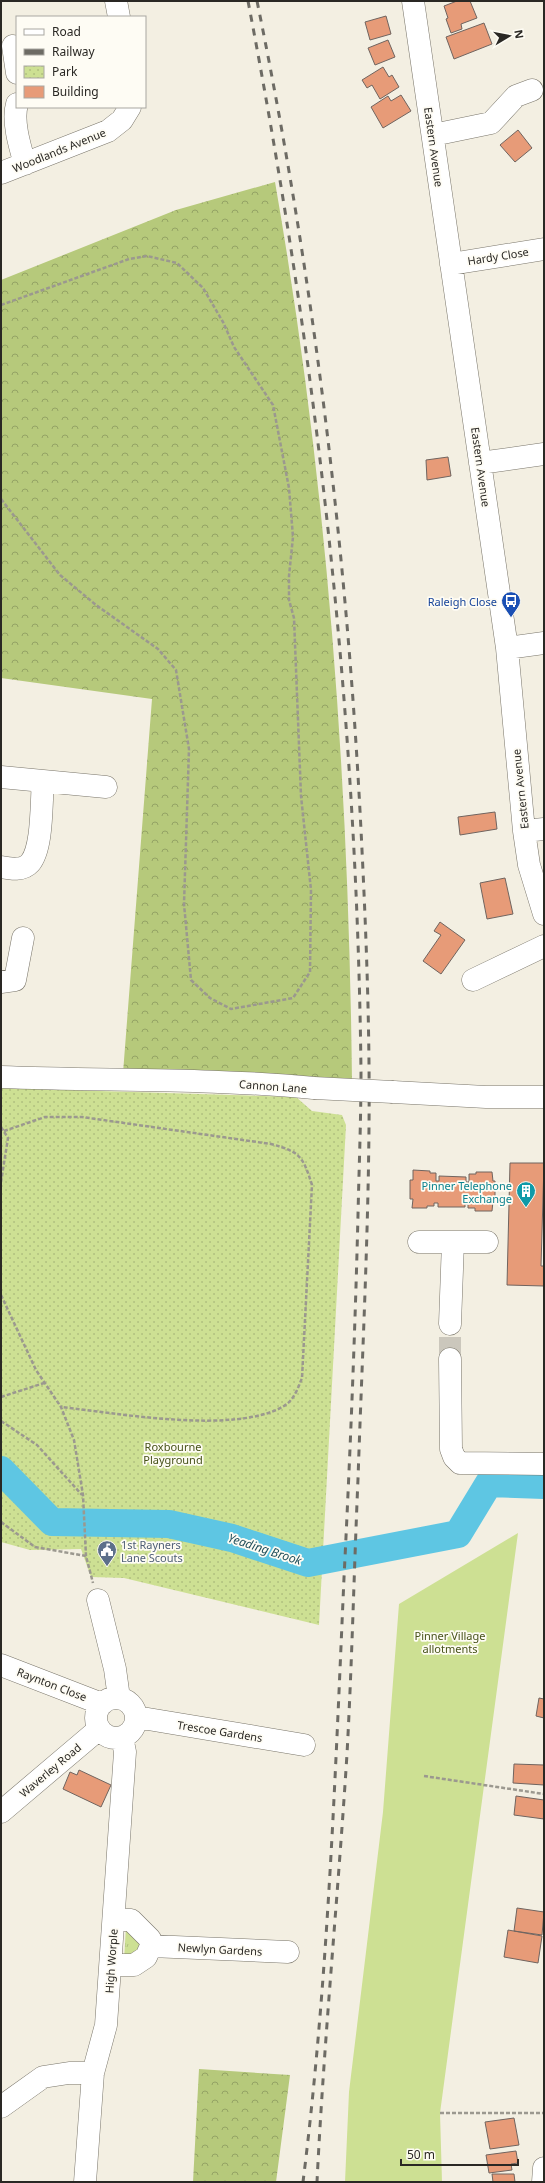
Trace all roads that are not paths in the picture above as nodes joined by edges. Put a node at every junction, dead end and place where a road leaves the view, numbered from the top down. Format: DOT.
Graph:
graph roads {
  1 [pos="116,1"];
  2 [pos="414,11"];
  3 [pos="119,16"];
  4 [pos="13,46"];
  5 [pos="16,66"];
  6 [pos="532,90"];
  7 [pos="16,108"];
  8 [pos="129,108"];
  9 [pos="433,135"];
  10 [pos="25,164"];
  11 [pos="1,173"];
  12 [pos="544,249"];
  13 [pos="451,264"];
  14 [pos="544,454"];
  15 [pos="480,463"];
  16 [pos="544,643"];
  17 [pos="507,648"];
  18 [pos="1,777"];
  19 [pos="43,782"];
  20 [pos="106,787"];
  21 [pos="534,830"];
  22 [pos="1,867"];
  23 [pos="544,914"];
  24 [pos="22,938"];
  25 [pos="544,946"];
  26 [pos="473,980"];
  27 [pos="1,982"];
  28 [pos="1,1077"];
  29 [pos="544,1097"];
  30 [pos="419,1242"];
  31 [pos="487,1242"];
  32 [pos="452,1250"];
  33 [pos="450,1324"];
  34 [pos="450,1359"];
  35 [pos="544,1464"];
  36 [pos="98,1600"];
  37 [pos="1,1665"];
  38 [pos="110,1701"];
  39 [pos="136,1717"];
  40 [pos="99,1729"];
  41 [pos="122,1738"];
  42 [pos="304,1745"];
  43 [pos="1,1812"];
  44 [pos="114,1919"];
  45 [pos="152,1946"];
  46 [pos="288,1952"];
  47 [pos="112,1965"];
  48 [pos="93,2073"];
  49 [pos="1,2107"];
  50 [pos="544,2168"];
  51 [pos="85,2182"];
  52 [pos="543,2182"];
  1 -- 3 [label="street"];
  2 -- 9 [label="street, Eastern Avenue"];
  4 -- 5 [label="street"];
  6 -- 9 [label="street"];
  7 -- 10 [label="street"];
  8 -- 10 [label="street, Woodlands Avenue"];
  9 -- 13 [label="street, Eastern Avenue"];
  10 -- 11 [label="street, Woodlands Avenue"];
  12 -- 13 [label="street, Hardy Close"];
  13 -- 15 [label="street, Eastern Avenue"];
  14 -- 15 [label="street"];
  15 -- 17 [label="street, Eastern Avenue"];
  16 -- 17 [label="street"];
  17 -- 21 [label="street, Eastern Avenue"];
  18 -- 19 [label="street"];
  19 -- 20 [label="street"];
  19 -- 22 [label="street"];
  21 -- 23 [label="street, Eastern Avenue"];
  24 -- 27 [label="street"];
  25 -- 26 [label="street"];
  28 -- 29 [label="street, Cannon Lane, bridge"];
  30 -- 32 [label="street"];
  31 -- 32 [label="street"];
  32 -- 33 [label="street"];
  34 -- 35 [label="street"];
  36 -- 38 [label="street"];
  37 -- 38 [label="street, Raynton Close"];
  38 -- 39 [label="street"];
  38 -- 40 [label="street"];
  39 -- 41 [label="street"];
  39 -- 42 [label="street, Trescoe Gardens"];
  40 -- 41 [label="street"];
  40 -- 43 [label="street, Waverley Road"];
  41 -- 44 [label="street, High Worple"];
  44 -- 45 [label="street"];
  44 -- 47 [label="street, High Worple"];
  45 -- 46 [label="street, Newlyn Gardens"];
  45 -- 47 [label="street"];
  47 -- 48 [label="street, High Worple"];
  48 -- 49 [label="street"];
  48 -- 51 [label="street, High Worple"];
  50 -- 52 [label="street"];
}
